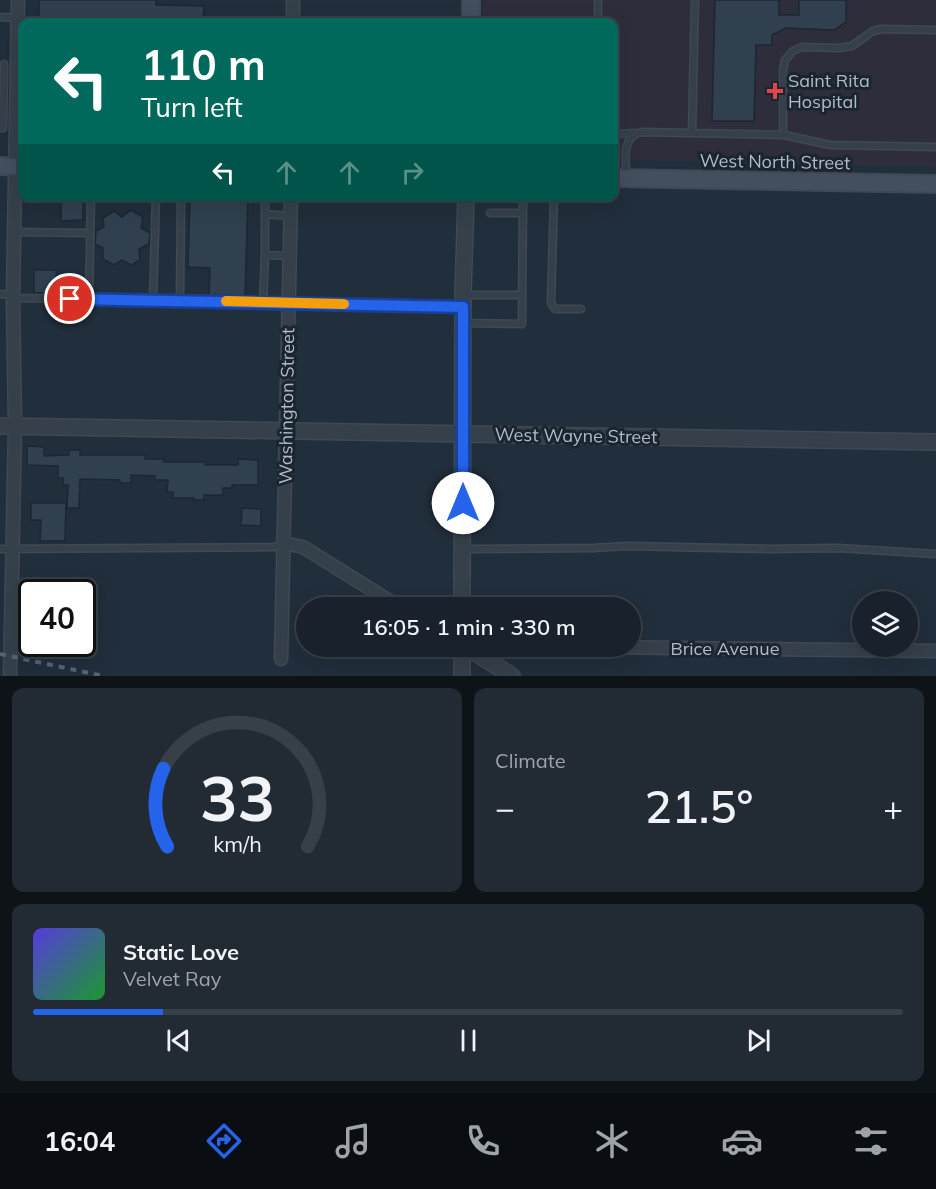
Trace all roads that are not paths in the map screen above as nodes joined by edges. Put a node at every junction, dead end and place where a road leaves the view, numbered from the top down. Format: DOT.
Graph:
graph roads {
  1 [pos="18,0"];
  2 [pos="293,0"];
  3 [pos="471,0"];
  4 [pos="598,0"];
  5 [pos="695,0"];
  6 [pos="0,17"];
  7 [pos="18,18"];
  8 [pos="293,18"];
  9 [pos="471,18"];
  10 [pos="598,18"];
  11 [pos="936,30"];
  12 [pos="18,40"];
  13 [pos="7,65"];
  14 [pos="0,128"];
  15 [pos="641,132"];
  16 [pos="692,132"];
  17 [pos="618,134"];
  18 [pos="783,135"];
  19 [pos="936,147"];
  20 [pos="13,166"];
  21 [pos="620,178"];
  22 [pos="936,184"];
  23 [pos="18,190"];
  24 [pos="18,201"];
  25 [pos="91,201"];
  26 [pos="156,201"];
  27 [pos="181,201"];
  28 [pos="265,201"];
  29 [pos="291,201"];
  30 [pos="466,201"];
  31 [pos="523,201"];
  32 [pos="554,201"];
  33 [pos="490,213"];
  34 [pos="523,213"];
  35 [pos="265,214"];
  36 [pos="291,216"];
  37 [pos="14,232"];
  38 [pos="90,233"];
  39 [pos="265,255"];
  40 [pos="290,256"];
  41 [pos="0,294"];
  42 [pos="522,295"];
  43 [pos="13,296"];
  44 [pos="89,299"];
  45 [pos="153,300"];
  46 [pos="180,300"];
  47 [pos="463,301"];
  48 [pos="263,302"];
  49 [pos="289,303"];
  50 [pos="581,309"];
  51 [pos="463,323"];
  52 [pos="7,426"];
  53 [pos="286,431"];
  54 [pos="463,434"];
  55 [pos="936,442"];
  56 [pos="284,543"];
  57 [pos="6,549"];
  58 [pos="463,549"];
  59 [pos="936,554"];
  60 [pos="383,597"];
  61 [pos="462,597"];
  62 [pos="641,647"];
  63 [pos="936,651"];
  64 [pos="463,657"];
  65 [pos="481,657"];
  66 [pos="281,659"];
  67 [pos="10,676"];
  68 [pos="462,676"];
  69 [pos="512,676"];
  1 -- 7 [label="street"];
  2 -- 8 [label="street"];
  3 -- 9 [label="main road"];
  4 -- 10 [label="lane"];
  5 -- 16 [label="lane"];
  6 -- 7 [label="lane"];
  11 -- 18 [label="lane"];
  12 -- 13 [label="street"];
  13 -- 14 [label="lane"];
  13 -- 20 [label="street"];
  15 -- 16 [label="lane"];
  15 -- 17 [label="lane"];
  15 -- 21 [label="lane"];
  16 -- 18 [label="lane"];
  18 -- 19 [label="lane"];
  20 -- 23 [label="street"];
  21 -- 22 [label="main road, West North Street"];
  24 -- 37 [label="street"];
  25 -- 38 [label="lane"];
  26 -- 45 [label="lane"];
  27 -- 46 [label="lane"];
  28 -- 35 [label="lane"];
  29 -- 36 [label="street, Washington Street"];
  30 -- 47 [label="street"];
  31 -- 34 [label="lane"];
  32 -- 50 [label="lane"];
  33 -- 34 [label="lane"];
  34 -- 42 [label="lane"];
  35 -- 36 [label="lane"];
  35 -- 39 [label="lane"];
  36 -- 40 [label="street, Washington Street"];
  37 -- 38 [label="lane"];
  37 -- 43 [label="street"];
  38 -- 44 [label="lane"];
  39 -- 40 [label="lane"];
  39 -- 48 [label="lane"];
  40 -- 49 [label="street, Washington Street"];
  41 -- 43 [label="lane"];
  42 -- 47 [label="lane"];
  42 -- 51 [label="lane"];
  43 -- 44 [label="lane"];
  43 -- 52 [label="street"];
  44 -- 45 [label="lane"];
  45 -- 46 [label="lane"];
  46 -- 48 [label="lane"];
  47 -- 49 [label="lane"];
  47 -- 51 [label="street"];
  48 -- 49 [label="lane"];
  49 -- 53 [label="street, Washington Street"];
  51 -- 54 [label="street"];
  52 -- 53 [label="street, West Wayne Street"];
  52 -- 57 [label="street"];
  53 -- 54 [label="street, West Wayne Street"];
  53 -- 56 [label="street, Washington Street"];
  54 -- 55 [label="street, West Wayne Street"];
  54 -- 58 [label="street"];
  56 -- 57 [label="lane"];
  56 -- 60 [label="street"];
  56 -- 66 [label="street, Washington Street"];
  57 -- 67 [label="street"];
  58 -- 59 [label="lane"];
  58 -- 61 [label="street"];
  62 -- 63 [label="street, Brice Avenue"];
  64 -- 68 [label="street"];
  65 -- 69 [label="street"];
}
